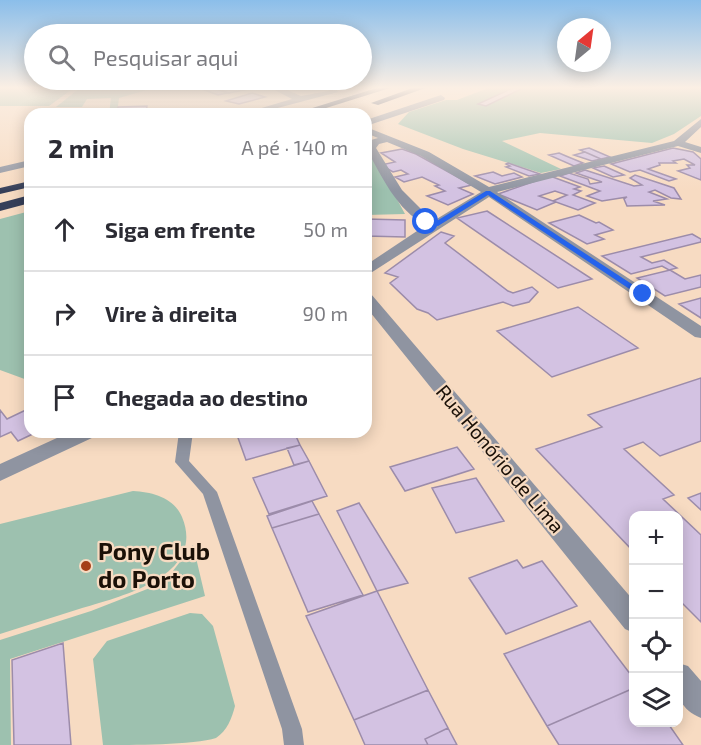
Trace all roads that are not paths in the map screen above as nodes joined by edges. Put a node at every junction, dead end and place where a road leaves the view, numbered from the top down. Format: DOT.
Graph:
graph roads {
  1 [pos="700,124"];
  2 [pos="372,132"];
  3 [pos="388,139"];
  4 [pos="678,143"];
  5 [pos="372,146"];
  6 [pos="372,150"];
  7 [pos="701,150"];
  8 [pos="24,164"];
  9 [pos="0,170"];
  10 [pos="24,185"];
  11 [pos="0,191"];
  12 [pos="488,192"];
  13 [pos="24,200"];
  14 [pos="0,207"];
  15 [pos="435,225"];
  16 [pos="372,268"];
  17 [pos="372,304"];
  18 [pos="701,333"];
  19 [pos="74,438"];
  20 [pos="185,438"];
  21 [pos="0,473"];
  22 [pos="631,619"];
  23 [pos="683,682"];
  24 [pos="701,703"];
  25 [pos="294,745"];
  1 -- 4 [label="street"];
  2 -- 3 [label="street"];
  3 -- 5 [label="street"];
  3 -- 12 [label="street"];
  4 -- 7 [label="street"];
  4 -- 12 [label="street"];
  6 -- 15 [label="street"];
  8 -- 9 [label="street"];
  10 -- 11 [label="highway"];
  12 -- 15 [label="street"];
  12 -- 18 [label="street"];
  13 -- 14 [label="highway"];
  15 -- 16 [label="street"];
  17 -- 22 [label="street, Rua Honório de Lima"];
  19 -- 21 [label="street"];
  20 -- 25 [label="lane"];
  23 -- 24 [label="street"];
}
